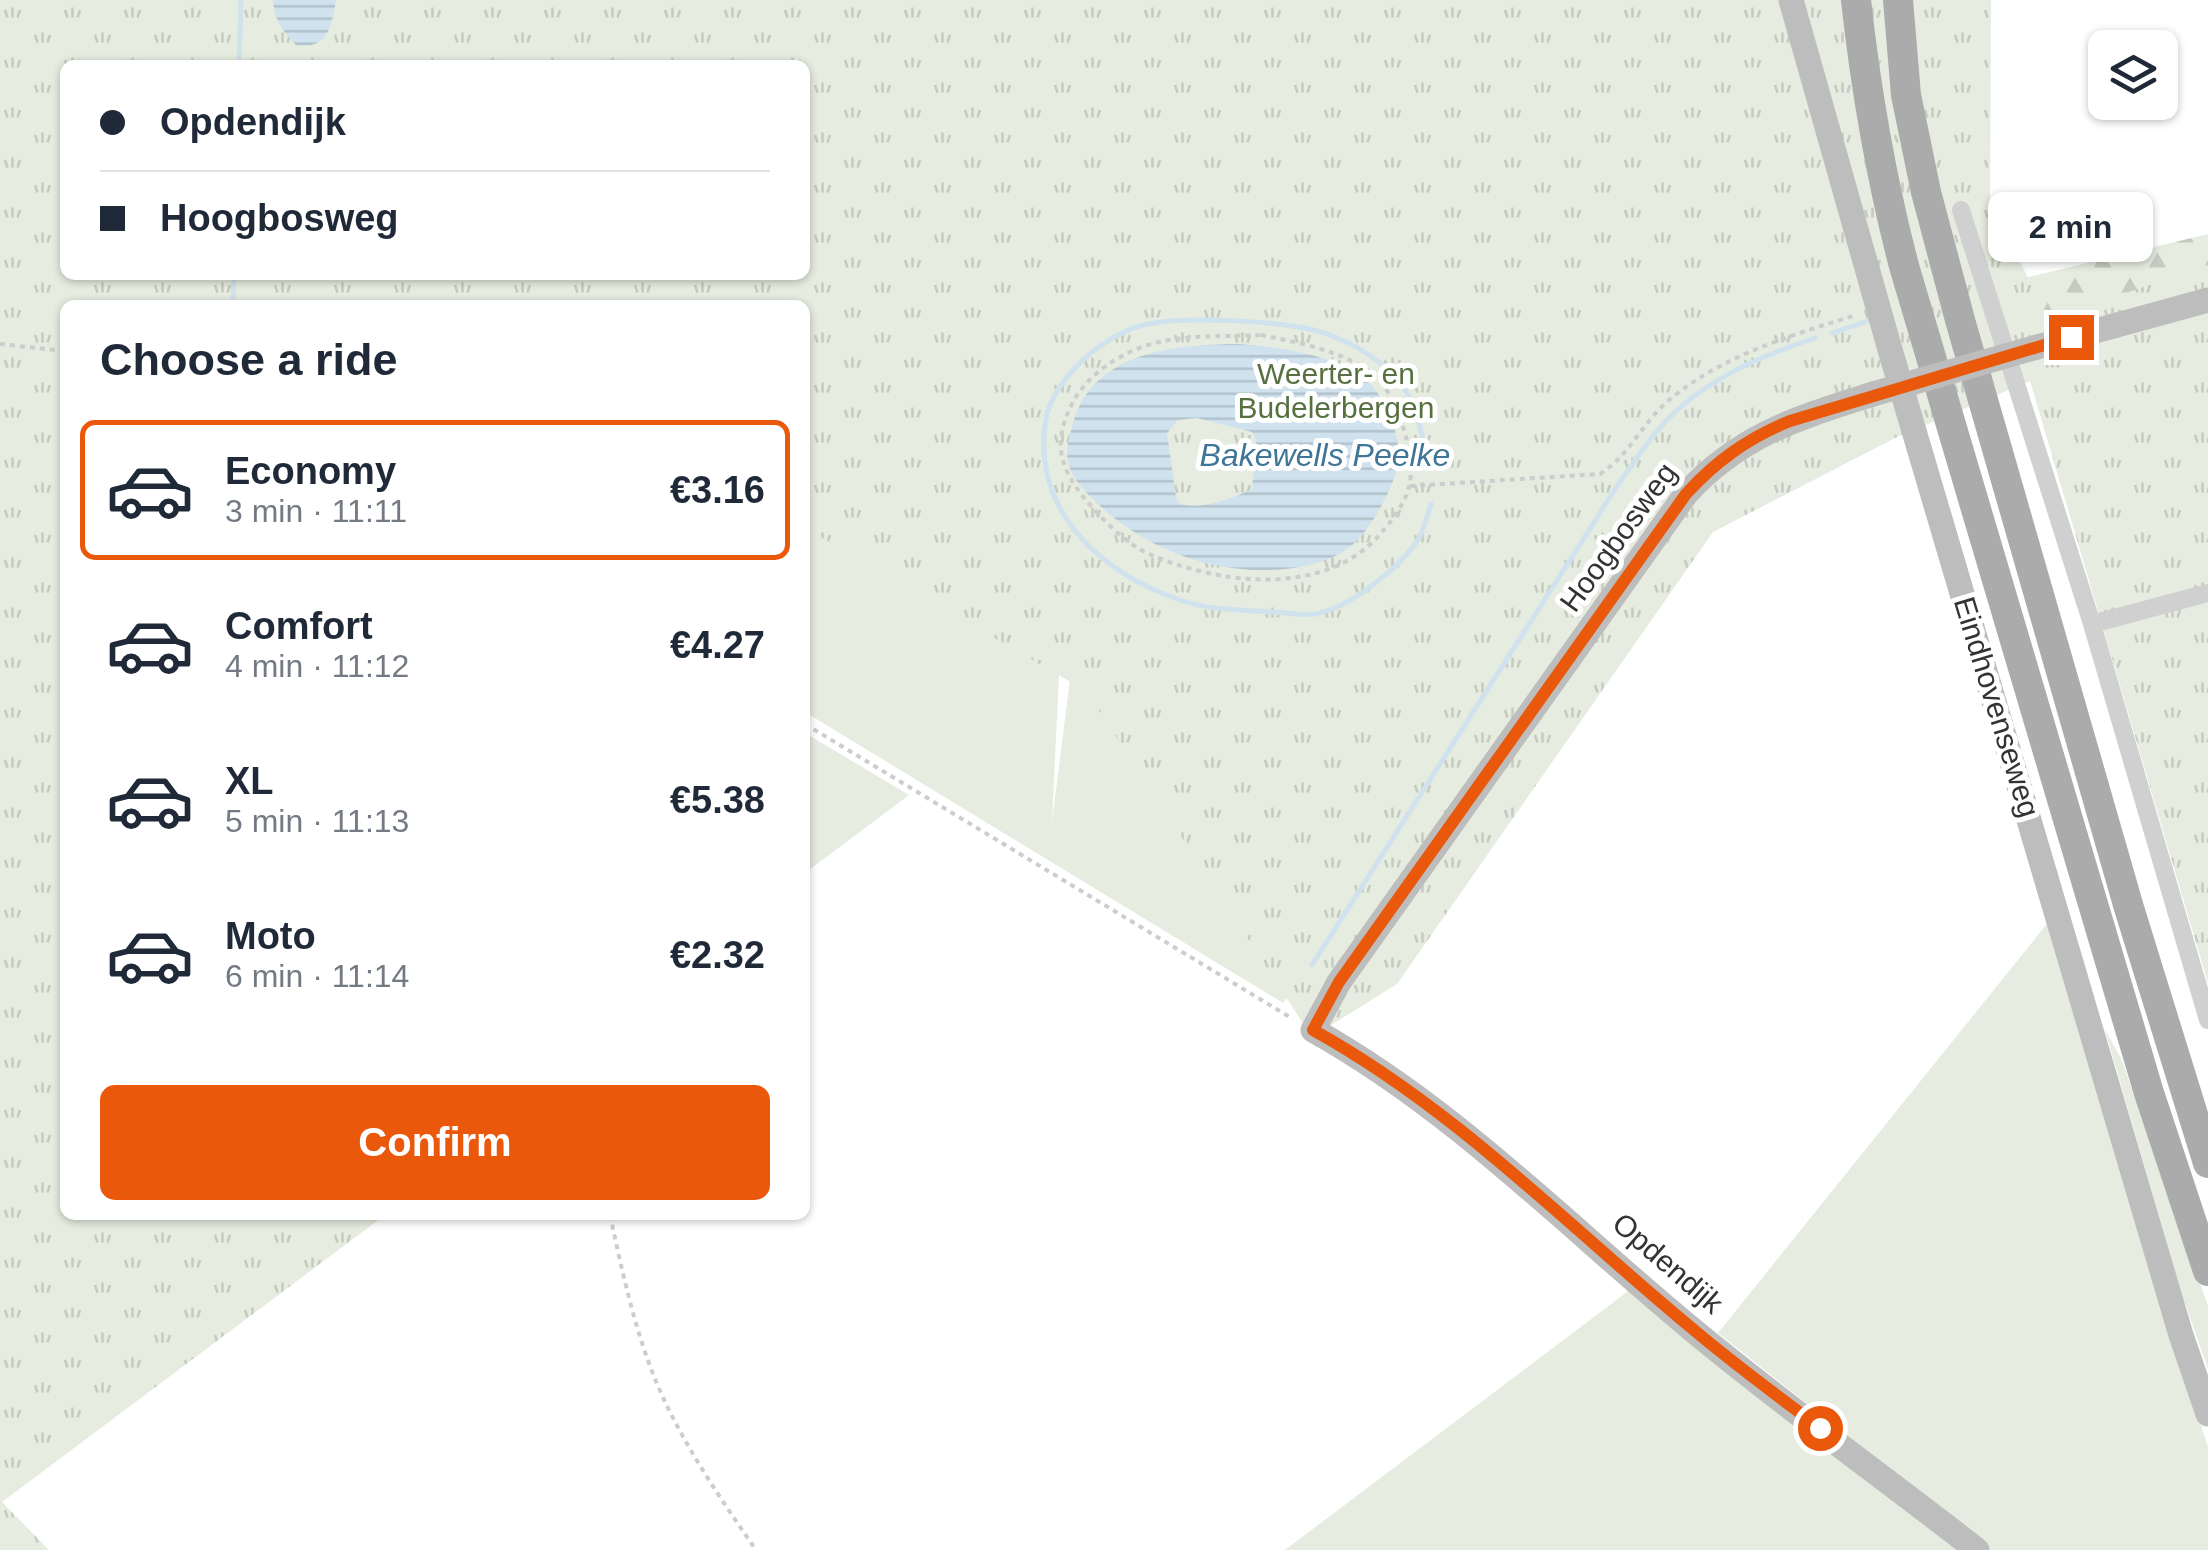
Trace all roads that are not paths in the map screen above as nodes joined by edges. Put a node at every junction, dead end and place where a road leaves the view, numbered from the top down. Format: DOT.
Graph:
graph roads {
  1 [pos="1790,0"];
  2 [pos="1856,0"];
  3 [pos="1898,0"];
  4 [pos="1961,210"];
  5 [pos="2208,300"];
  6 [pos="2208,593"];
  7 [pos="2092,624"];
  8 [pos="2208,1020"];
  9 [pos="1313,1030"];
  10 [pos="2208,1163"];
  11 [pos="2208,1272"];
  12 [pos="2208,1414"];
  13 [pos="1977,1550"];
  1 -- 12 [label="street, Eindhovenseweg"];
  2 -- 11 [label="main road, Eindhovenseweg"];
  3 -- 10 [label="main road"];
  4 -- 7 [label="street"];
  5 -- 9 [label="street, Hoogbosweg, bridge"];
  6 -- 7 [label="street"];
  7 -- 8 [label="street"];
  9 -- 13 [label="street, Opdendijk"];
}
